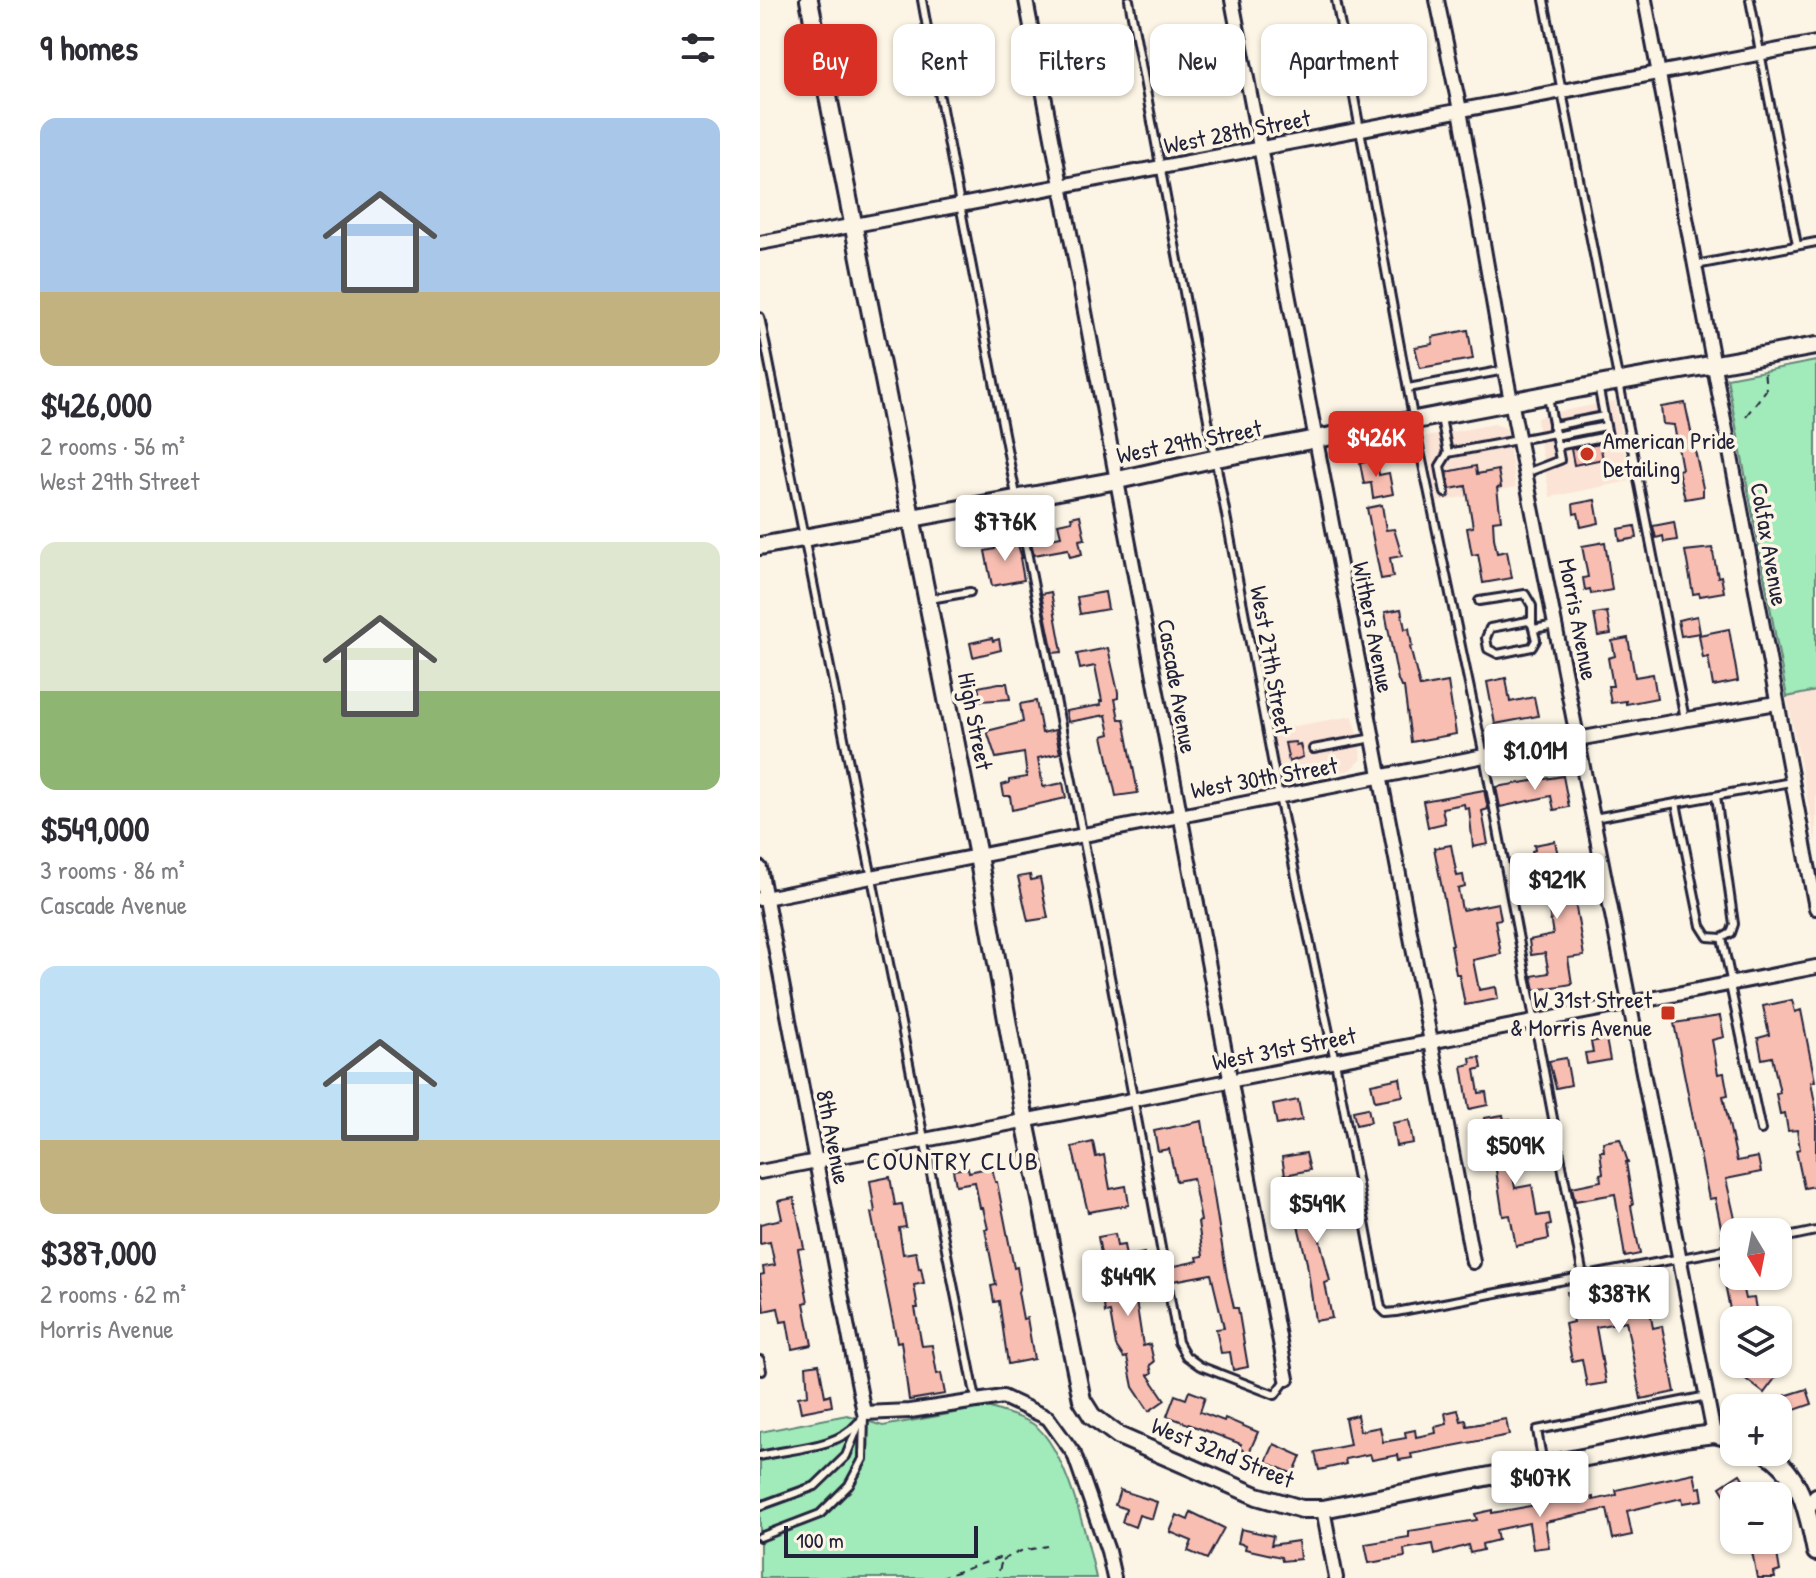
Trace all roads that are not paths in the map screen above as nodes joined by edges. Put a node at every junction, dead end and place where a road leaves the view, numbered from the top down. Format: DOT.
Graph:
graph roads {
  1 [pos="809,0"];
  2 [pos="922,0"];
  3 [pos="1026,0"];
  4 [pos="1129,0"];
  5 [pos="1232,0"];
  6 [pos="1336,0"];
  7 [pos="1437,0"];
  8 [pos="1544,0"];
  9 [pos="1645,0"];
  10 [pos="1750,0"];
  11 [pos="1816,43"];
  12 [pos="1759,54"];
  13 [pos="1660,72"];
  14 [pos="1560,91"];
  15 [pos="1460,110"];
  16 [pos="1360,130"];
  17 [pos="1259,149"];
  18 [pos="1159,168"];
  19 [pos="1059,187"];
  20 [pos="959,206"];
  21 [pos="853,225"];
  22 [pos="1816,242"];
  23 [pos="760,243"];
  24 [pos="1797,245"];
  25 [pos="1696,265"];
  26 [pos="760,317"];
  27 [pos="1816,346"];
  28 [pos="1715,365"];
  29 [pos="1505,370"];
  30 [pos="1619,381"];
  31 [pos="1598,385"];
  32 [pos="1408,388"];
  33 [pos="1548,395"];
  34 [pos="1512,402"];
  35 [pos="1441,416"];
  36 [pos="1604,416"];
  37 [pos="1414,422"];
  38 [pos="1606,426"];
  39 [pos="1554,432"];
  40 [pos="1519,440"];
  41 [pos="1317,441"];
  42 [pos="1557,446"];
  43 [pos="1448,453"];
  44 [pos="1217,458"];
  45 [pos="1526,473"];
  46 [pos="1118,480"];
  47 [pos="1445,493"];
  48 [pos="1018,498"];
  49 [pos="910,518"];
  50 [pos="804,539"];
  51 [pos="760,546"];
  52 [pos="970,592"];
  53 [pos="927,600"];
  54 [pos="1479,601"];
  55 [pos="1555,625"];
  56 [pos="1533,627"];
  57 [pos="1776,703"];
  58 [pos="1685,720"];
  59 [pos="1373,738"];
  60 [pos="1578,740"];
  61 [pos="1313,749"];
  62 [pos="1484,756"];
  63 [pos="1381,778"];
  64 [pos="1791,782"];
  65 [pos="1716,796"];
  66 [pos="1279,797"];
  67 [pos="1676,803"];
  68 [pos="1179,815"];
  69 [pos="1593,818"];
  70 [pos="1083,835"];
  71 [pos="978,856"];
  72 [pos="760,868"];
  73 [pos="873,876"];
  74 [pos="763,898"];
  75 [pos="1816,908"];
  76 [pos="1722,938"];
  77 [pos="1816,967"];
  78 [pos="1731,985"];
  79 [pos="1631,1003"];
  80 [pos="1532,1022"];
  81 [pos="1431,1042"];
  82 [pos="1335,1061"];
  83 [pos="1232,1080"];
  84 [pos="1135,1099"];
  85 [pos="1025,1121"];
  86 [pos="1761,1130"];
  87 [pos="925,1140"];
  88 [pos="817,1161"];
  89 [pos="760,1172"];
  90 [pos="1816,1231"];
  91 [pos="1792,1236"];
  92 [pos="1720,1251"];
  93 [pos="1681,1258"];
  94 [pos="1473,1262"];
  95 [pos="1583,1276"];
  96 [pos="760,1360"];
  97 [pos="762,1371"];
  98 [pos="1287,1379"];
  99 [pos="1707,1396"];
  100 [pos="976,1399"];
  101 [pos="864,1413"];
  102 [pos="1714,1434"];
  103 [pos="1119,1436"];
  104 [pos="1720,1436"];
  105 [pos="760,1456"];
  106 [pos="1544,1465"];
  107 [pos="1783,1466"];
  108 [pos="1816,1495"];
  109 [pos="760,1506"];
  110 [pos="1323,1509"];
  111 [pos="1808,1511"];
  112 [pos="760,1537"];
  113 [pos="1816,1552"];
  114 [pos="1114,1578"];
  115 [pos="1336,1578"];
  1 -- 21 [label="street, High Street"];
  2 -- 20 [label="lane"];
  3 -- 19 [label="street, Cascade Avenue"];
  4 -- 18 [label="lane, West 27th Street"];
  5 -- 17 [label="street, Withers Avenue"];
  6 -- 16 [label="lane"];
  7 -- 15 [label="street, Morris Avenue"];
  8 -- 14 [label="lane"];
  9 -- 13 [label="street, Colfax Avenue"];
  10 -- 12 [label="lane"];
  11 -- 12 [label="street, West 28th Street"];
  12 -- 13 [label="street, West 28th Street"];
  12 -- 24 [label="lane"];
  13 -- 14 [label="street, West 28th Street"];
  13 -- 25 [label="street, Colfax Avenue"];
  14 -- 15 [label="street, West 28th Street"];
  14 -- 30 [label="lane"];
  15 -- 16 [label="street, West 28th Street"];
  15 -- 29 [label="street, Morris Avenue"];
  16 -- 17 [label="street, West 28th Street"];
  16 -- 32 [label="lane"];
  17 -- 18 [label="street, West 28th Street"];
  17 -- 41 [label="street, Withers Avenue"];
  18 -- 19 [label="street, West 28th Street"];
  18 -- 44 [label="lane, West 27th Street"];
  19 -- 20 [label="street, West 28th Street"];
  19 -- 46 [label="street, Cascade Avenue"];
  20 -- 21 [label="street, West 28th Street"];
  20 -- 48 [label="lane"];
  21 -- 23 [label="street, West 28th Street"];
  21 -- 49 [label="street, High Street"];
  22 -- 24 [label="lane"];
  24 -- 25 [label="lane"];
  25 -- 28 [label="street, Colfax Avenue"];
  26 -- 50 [label="lane"];
  27 -- 28 [label="street, West 29th Street"];
  28 -- 30 [label="street, West 29th Street"];
  28 -- 57 [label="street, Colfax Avenue"];
  29 -- 32 [label="lane"];
  29 -- 34 [label="street, Morris Avenue"];
  30 -- 31 [label="street, West 29th Street"];
  30 -- 58 [label="lane"];
  31 -- 33 [label="street, West 29th Street"];
  31 -- 36 [label="lane"];
  32 -- 37 [label="lane"];
  33 -- 34 [label="street, West 29th Street"];
  33 -- 39 [label="lane"];
  34 -- 35 [label="street, West 29th Street"];
  34 -- 40 [label="street, Morris Avenue"];
  35 -- 37 [label="street, West 29th Street"];
  35 -- 43 [label="lane"];
  36 -- 38 [label="lane"];
  36 -- 39 [label="lane"];
  37 -- 41 [label="street, West 29th Street"];
  37 -- 62 [label="lane"];
  38 -- 39 [label="lane"];
  38 -- 42 [label="lane"];
  39 -- 40 [label="lane"];
  39 -- 42 [label="lane"];
  40 -- 43 [label="lane"];
  40 -- 45 [label="street, Morris Avenue"];
  41 -- 44 [label="street, West 29th Street"];
  41 -- 59 [label="street, Withers Avenue"];
  42 -- 45 [label="lane"];
  43 -- 47 [label="lane"];
  44 -- 46 [label="street, West 29th Street"];
  44 -- 66 [label="lane, West 27th Street"];
  45 -- 55 [label="street, Morris Avenue"];
  46 -- 48 [label="street, West 29th Street"];
  46 -- 68 [label="street, Cascade Avenue"];
  48 -- 49 [label="street, West 29th Street"];
  48 -- 70 [label="lane"];
  49 -- 50 [label="street, West 29th Street"];
  49 -- 53 [label="street, High Street"];
  50 -- 51 [label="street, West 29th Street"];
  50 -- 73 [label="lane"];
  52 -- 53 [label="lane"];
  53 -- 71 [label="street, High Street"];
  54 -- 56 [label="lane"];
  55 -- 56 [label="lane"];
  55 -- 60 [label="street, Morris Avenue"];
  56 -- 56 [label="lane"];
  57 -- 58 [label="street, West 30th Street"];
  57 -- 64 [label="street, Colfax Avenue"];
  58 -- 60 [label="street, West 30th Street"];
  59 -- 61 [label="lane"];
  59 -- 63 [label="street, Withers Avenue"];
  60 -- 62 [label="street, West 30th Street"];
  60 -- 69 [label="street, Morris Avenue"];
  62 -- 63 [label="street, West 30th Street"];
  62 -- 80 [label="lane"];
  63 -- 66 [label="street, West 30th Street"];
  63 -- 81 [label="street, Withers Avenue"];
  64 -- 65 [label="lane"];
  64 -- 75 [label="street, Colfax Avenue"];
  65 -- 67 [label="lane"];
  65 -- 76 [label="lane"];
  66 -- 68 [label="street, West 30th Street"];
  66 -- 82 [label="lane, West 27th Street"];
  67 -- 69 [label="lane"];
  67 -- 76 [label="lane"];
  68 -- 70 [label="street, West 30th Street"];
  68 -- 83 [label="street, Cascade Avenue"];
  69 -- 79 [label="street, Morris Avenue"];
  70 -- 71 [label="street, West 30th Street"];
  70 -- 84 [label="lane"];
  71 -- 73 [label="street, West 30th Street"];
  71 -- 85 [label="street, High Street"];
  72 -- 74 [label="street, 8th Avenue"];
  73 -- 74 [label="street, West 30th Street"];
  73 -- 87 [label="lane"];
  74 -- 88 [label="street, 8th Avenue"];
  76 -- 78 [label="lane"];
  77 -- 78 [label="street, West 31st Street"];
  78 -- 79 [label="street, West 31st Street"];
  78 -- 86 [label="lane"];
  79 -- 80 [label="street, West 31st Street"];
  79 -- 93 [label="street, Morris Avenue"];
  80 -- 81 [label="street, West 31st Street"];
  80 -- 95 [label="lane"];
  81 -- 82 [label="street, West 31st Street"];
  81 -- 94 [label="street, Withers Avenue"];
  82 -- 83 [label="street, West 31st Street"];
  82 -- 95 [label="lane, West 27th Street"];
  83 -- 84 [label="street, West 31st Street"];
  83 -- 98 [label="street, Cascade Avenue"];
  84 -- 85 [label="street, West 31st Street"];
  84 -- 98 [label="lane"];
  85 -- 87 [label="street, West 31st Street"];
  85 -- 103 [label="street, High Street"];
  87 -- 88 [label="street, West 31st Street"];
  87 -- 100 [label="lane"];
  88 -- 89 [label="street, West 31st Street"];
  88 -- 101 [label="street, 8th Avenue"];
  90 -- 91 [label="lane"];
  92 -- 93 [label="lane"];
  93 -- 95 [label="lane"];
  93 -- 99 [label="street, Morris Avenue"];
  96 -- 97 [label="lane"];
  99 -- 102 [label="street, Morris Avenue"];
  99 -- 106 [label="lane"];
  100 -- 101 [label="street"];
  100 -- 114 [label="street"];
  101 -- 105 [label="lane"];
  101 -- 109 [label="lane"];
  101 -- 112 [label="lane"];
  102 -- 104 [label="street, West 32nd Street"];
  102 -- 106 [label="street, West 32nd Street"];
  103 -- 110 [label="street, West 32nd Street"];
  106 -- 110 [label="street, West 32nd Street"];
  107 -- 111 [label="street"];
  108 -- 111 [label="street"];
  110 -- 115 [label="street"];
  111 -- 113 [label="street"];
}
